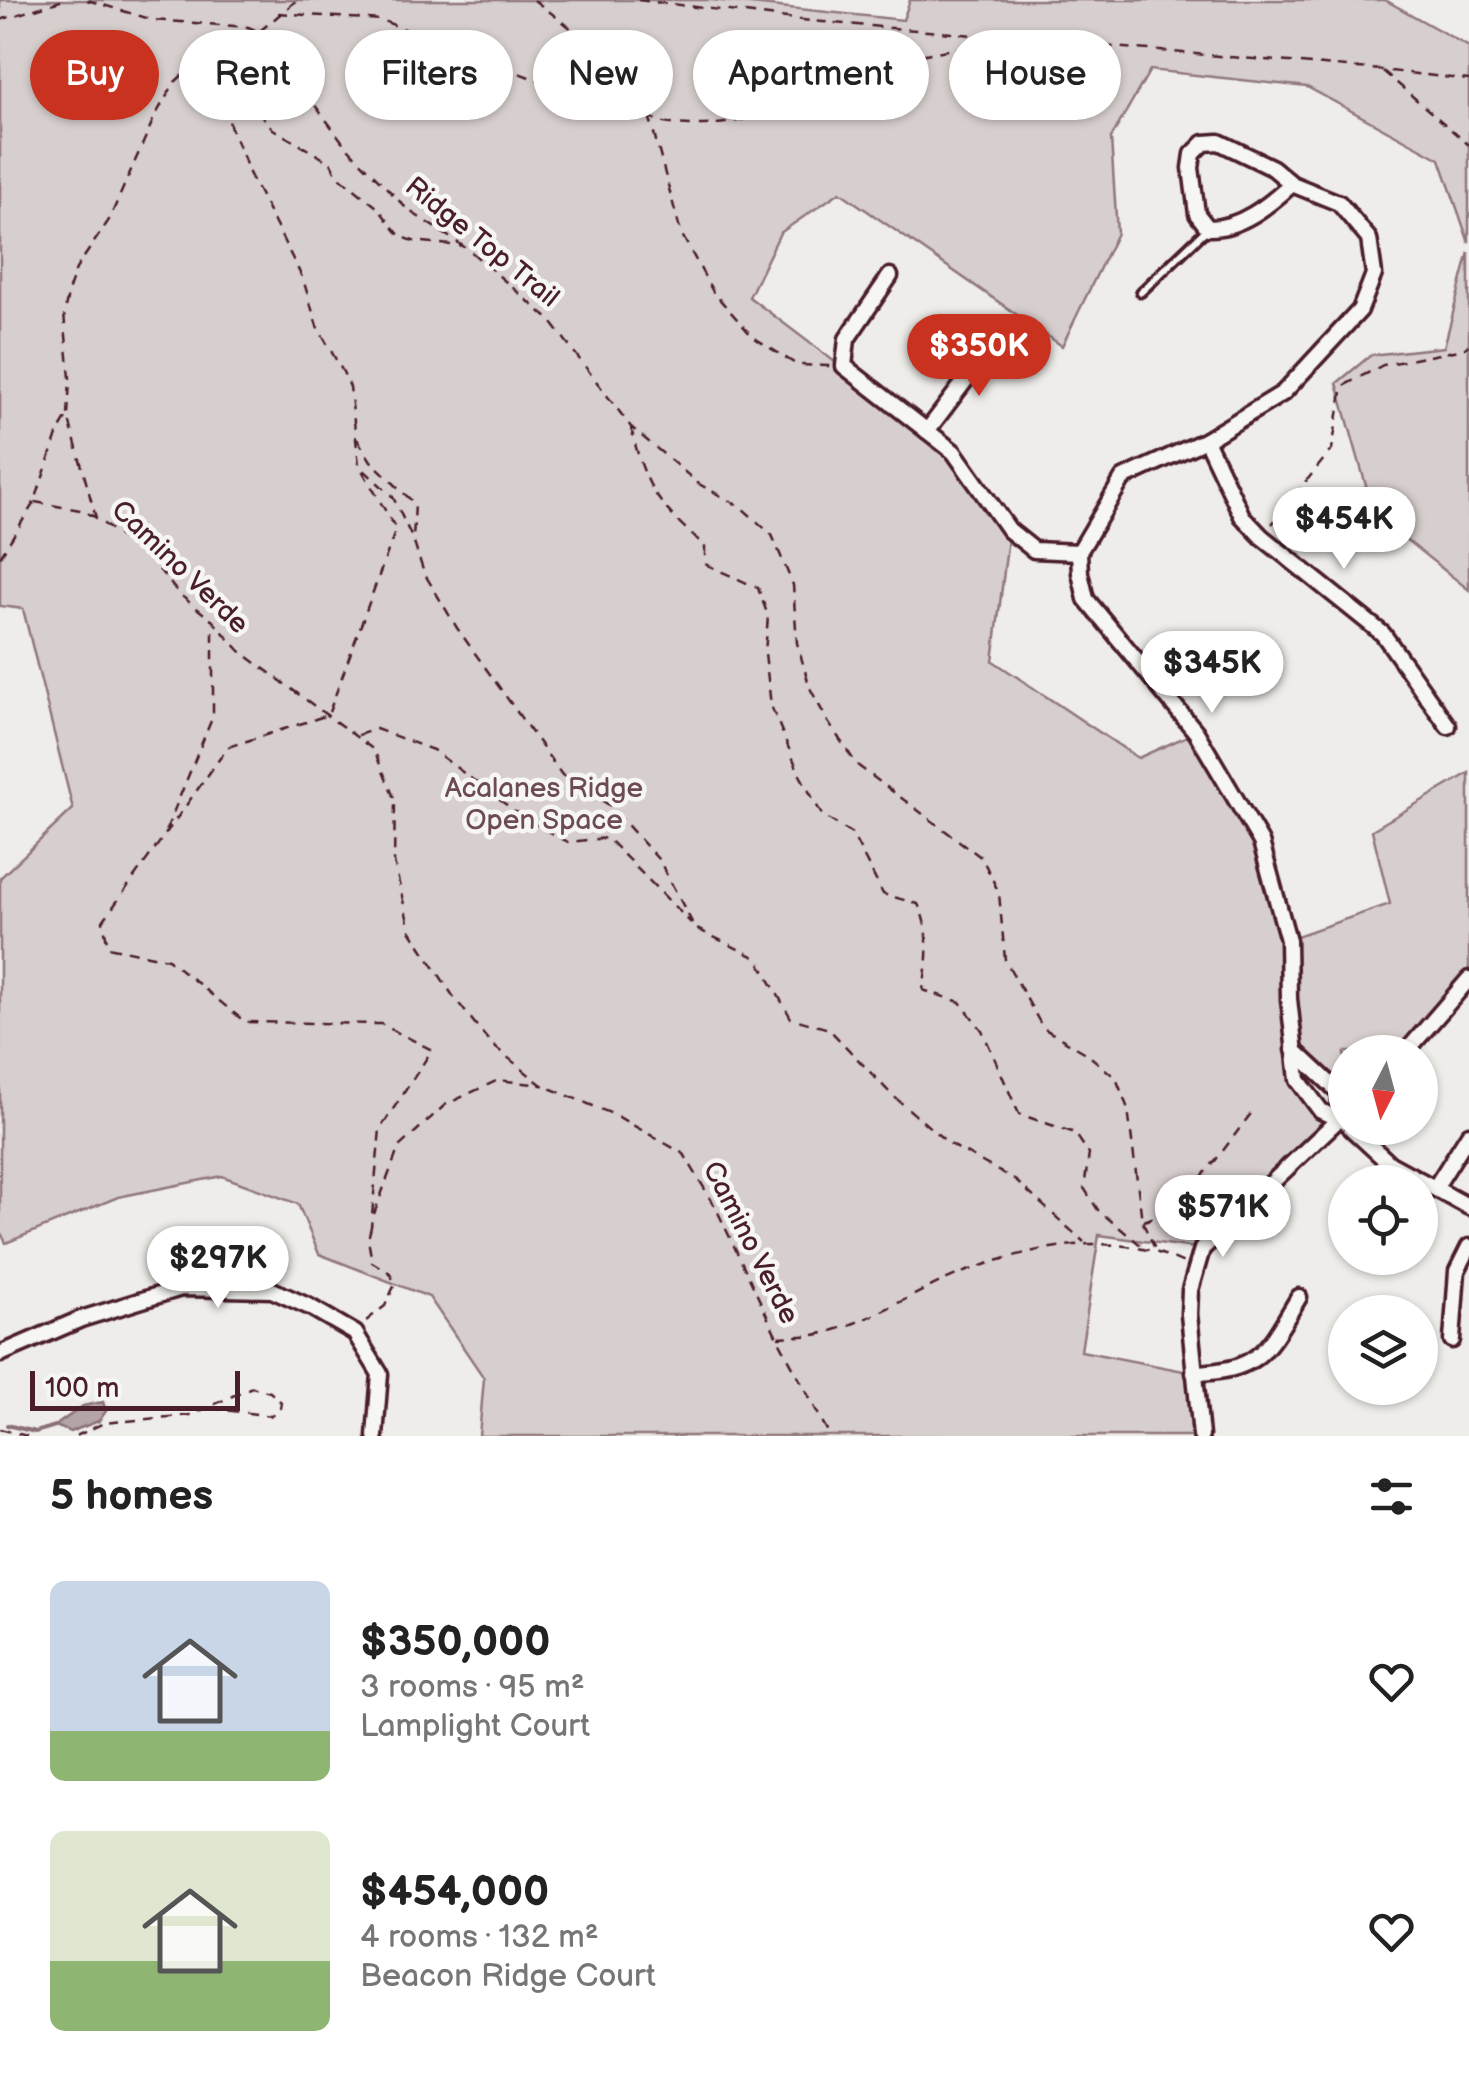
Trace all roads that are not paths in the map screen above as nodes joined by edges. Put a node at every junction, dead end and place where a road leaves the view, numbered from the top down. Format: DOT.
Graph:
graph roads {
  1 [pos="1292,184"];
  2 [pos="1208,228"];
  3 [pos="890,276"];
  4 [pos="1141,292"];
  5 [pos="996,340"];
  6 [pos="927,430"];
  7 [pos="1206,440"];
  8 [pos="1078,552"];
  9 [pos="1448,726"];
  10 [pos="1469,979"];
  11 [pos="1421,1035"];
  12 [pos="1294,1050"];
  13 [pos="1328,1082"];
  14 [pos="1328,1114"];
  15 [pos="1469,1134"];
  16 [pos="1328,1135"];
  17 [pos="1371,1145"];
  18 [pos="1392,1165"];
  19 [pos="1438,1183"];
  20 [pos="1438,1190"];
  21 [pos="1469,1207"];
  22 [pos="1469,1247"];
  23 [pos="1299,1298"];
  24 [pos="1452,1340"];
  25 [pos="0,1354"];
  26 [pos="1194,1374"];
  27 [pos="375,1436"];
  28 [pos="1201,1436"];
  1 -- 2 [label="street"];
  1 -- 2 [label="street"];
  1 -- 7 [label="street"];
  2 -- 4 [label="lane"];
  3 -- 6 [label="street"];
  5 -- 6 [label="street"];
  6 -- 8 [label="street"];
  7 -- 8 [label="street"];
  7 -- 9 [label="street"];
  8 -- 12 [label="street"];
  10 -- 11 [label="street"];
  12 -- 13 [label="street"];
  12 -- 14 [label="street"];
  15 -- 19 [label="street"];
  16 -- 26 [label="street"];
  17 -- 18 [label="street"];
  20 -- 21 [label="street"];
  22 -- 24 [label="street"];
  23 -- 26 [label="street"];
  25 -- 27 [label="street"];
  26 -- 28 [label="street"];
}
